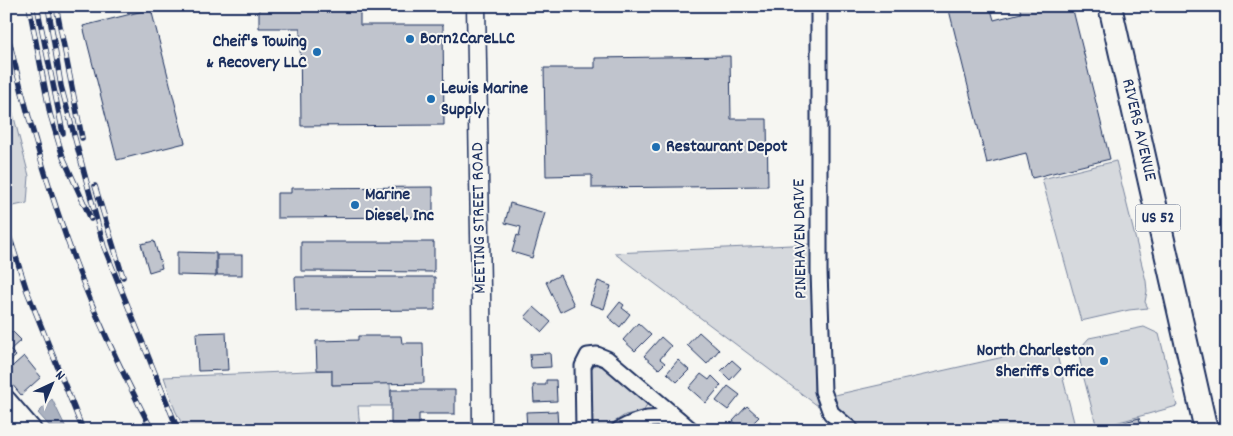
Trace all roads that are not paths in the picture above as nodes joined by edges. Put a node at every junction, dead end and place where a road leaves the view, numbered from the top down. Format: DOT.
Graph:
graph roads {
  1 [pos="476,6"];
  2 [pos="819,6"];
  3 [pos="1110,6"];
  4 [pos="6,401"];
  5 [pos="678,420"];
  6 [pos="31,430"];
  7 [pos="482,430"];
  8 [pos="584,430"];
  9 [pos="619,430"];
  10 [pos="691,430"];
  11 [pos="851,430"];
  12 [pos="1206,430"];
  1 -- 7 [label="street, MEETING STREET ROAD"];
  2 -- 11 [label="street, PINEHAVEN DRIVE"];
  3 -- 12 [label="main road, RIVERS AVENUE / US 52"];
  4 -- 6 [label="main road"];
  5 -- 8 [label="street"];
  5 -- 9 [label="street"];
  5 -- 10 [label="street"];
}
